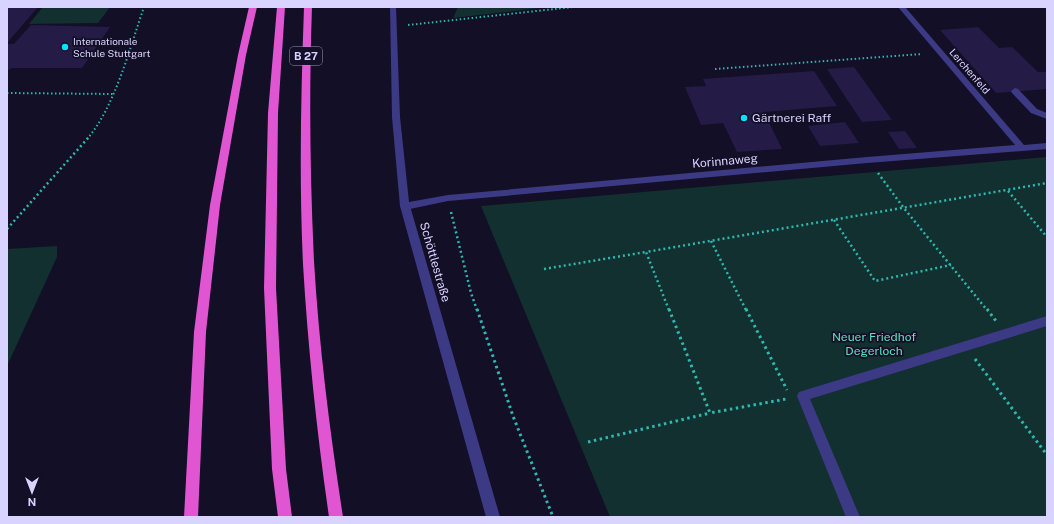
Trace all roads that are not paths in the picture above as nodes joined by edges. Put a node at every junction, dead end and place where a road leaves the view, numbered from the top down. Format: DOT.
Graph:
graph roads {
  1 [pos="253,7"];
  2 [pos="308,7"];
  3 [pos="393,7"];
  4 [pos="901,7"];
  5 [pos="281,9"];
  6 [pos="1015,91"];
  7 [pos="1047,116"];
  8 [pos="1047,146"];
  9 [pos="1023,149"];
  10 [pos="406,206"];
  11 [pos="1047,321"];
  12 [pos="191,517"];
  13 [pos="285,517"];
  14 [pos="336,517"];
  15 [pos="493,517"];
  16 [pos="853,517"];
  1 -- 12 [label="highway"];
  2 -- 14 [label="highway, B 27"];
  3 -- 10 [label="street, Schöttlestraße"];
  4 -- 9 [label="street, Lerchenfeld"];
  5 -- 13 [label="highway"];
  6 -- 7 [label="street"];
  8 -- 9 [label="street, Korinnaweg"];
  9 -- 10 [label="street, Korinnaweg"];
  10 -- 15 [label="street, Schöttlestraße"];
  11 -- 16 [label="street"];
}
